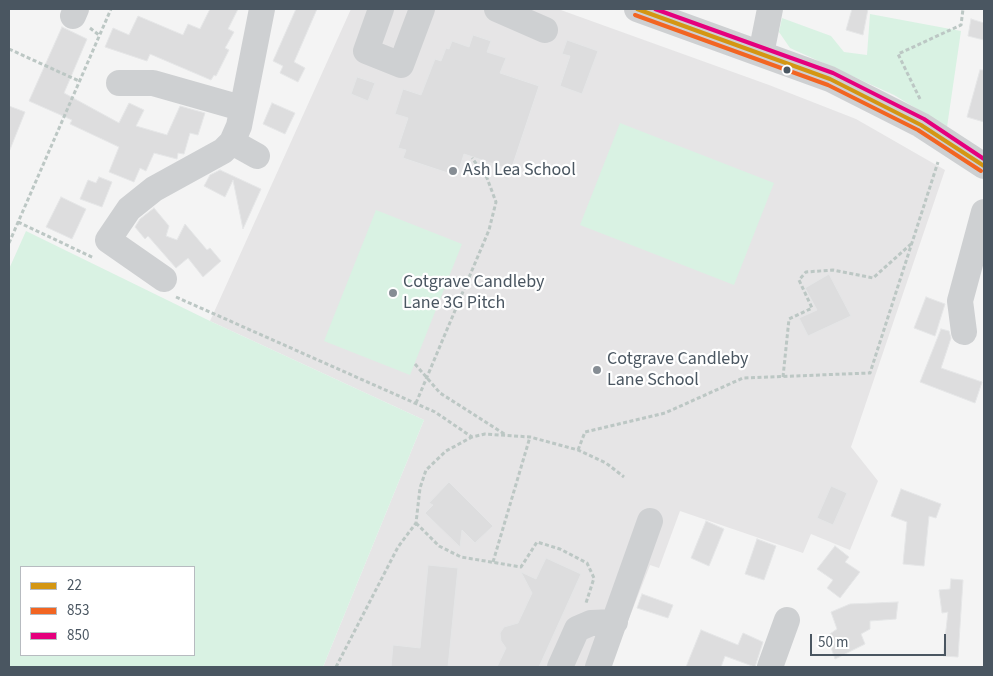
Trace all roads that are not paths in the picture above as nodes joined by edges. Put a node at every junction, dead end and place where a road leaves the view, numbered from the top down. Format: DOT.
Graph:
graph roads {
  1 [pos="262,9"];
  2 [pos="381,9"];
  3 [pos="422,9"];
  4 [pos="497,9"];
  5 [pos="636,9"];
  6 [pos="770,9"];
  7 [pos="545,30"];
  8 [pos="761,54"];
  9 [pos="120,83"];
  10 [pos="241,108"];
  11 [pos="232,142"];
  12 [pos="257,156"];
  13 [pos="984,166"];
  14 [pos="984,212"];
  15 [pos="165,286"];
  16 [pos="964,332"];
  17 [pos="650,521"];
  18 [pos="787,620"];
  19 [pos="605,623"];
  20 [pos="560,667"];
  21 [pos="598,667"];
  22 [pos="770,667"];
  1 -- 10 [label="street"];
  2 -- 3 [label="street"];
  4 -- 7 [label="street"];
  5 -- 8 [label="street"];
  6 -- 8 [label="street"];
  8 -- 13 [label="street"];
  9 -- 10 [label="street"];
  10 -- 11 [label="street"];
  11 -- 12 [label="street"];
  11 -- 15 [label="street"];
  14 -- 16 [label="street"];
  17 -- 19 [label="street"];
  18 -- 22 [label="street"];
  19 -- 20 [label="street"];
  19 -- 21 [label="street"];
}
